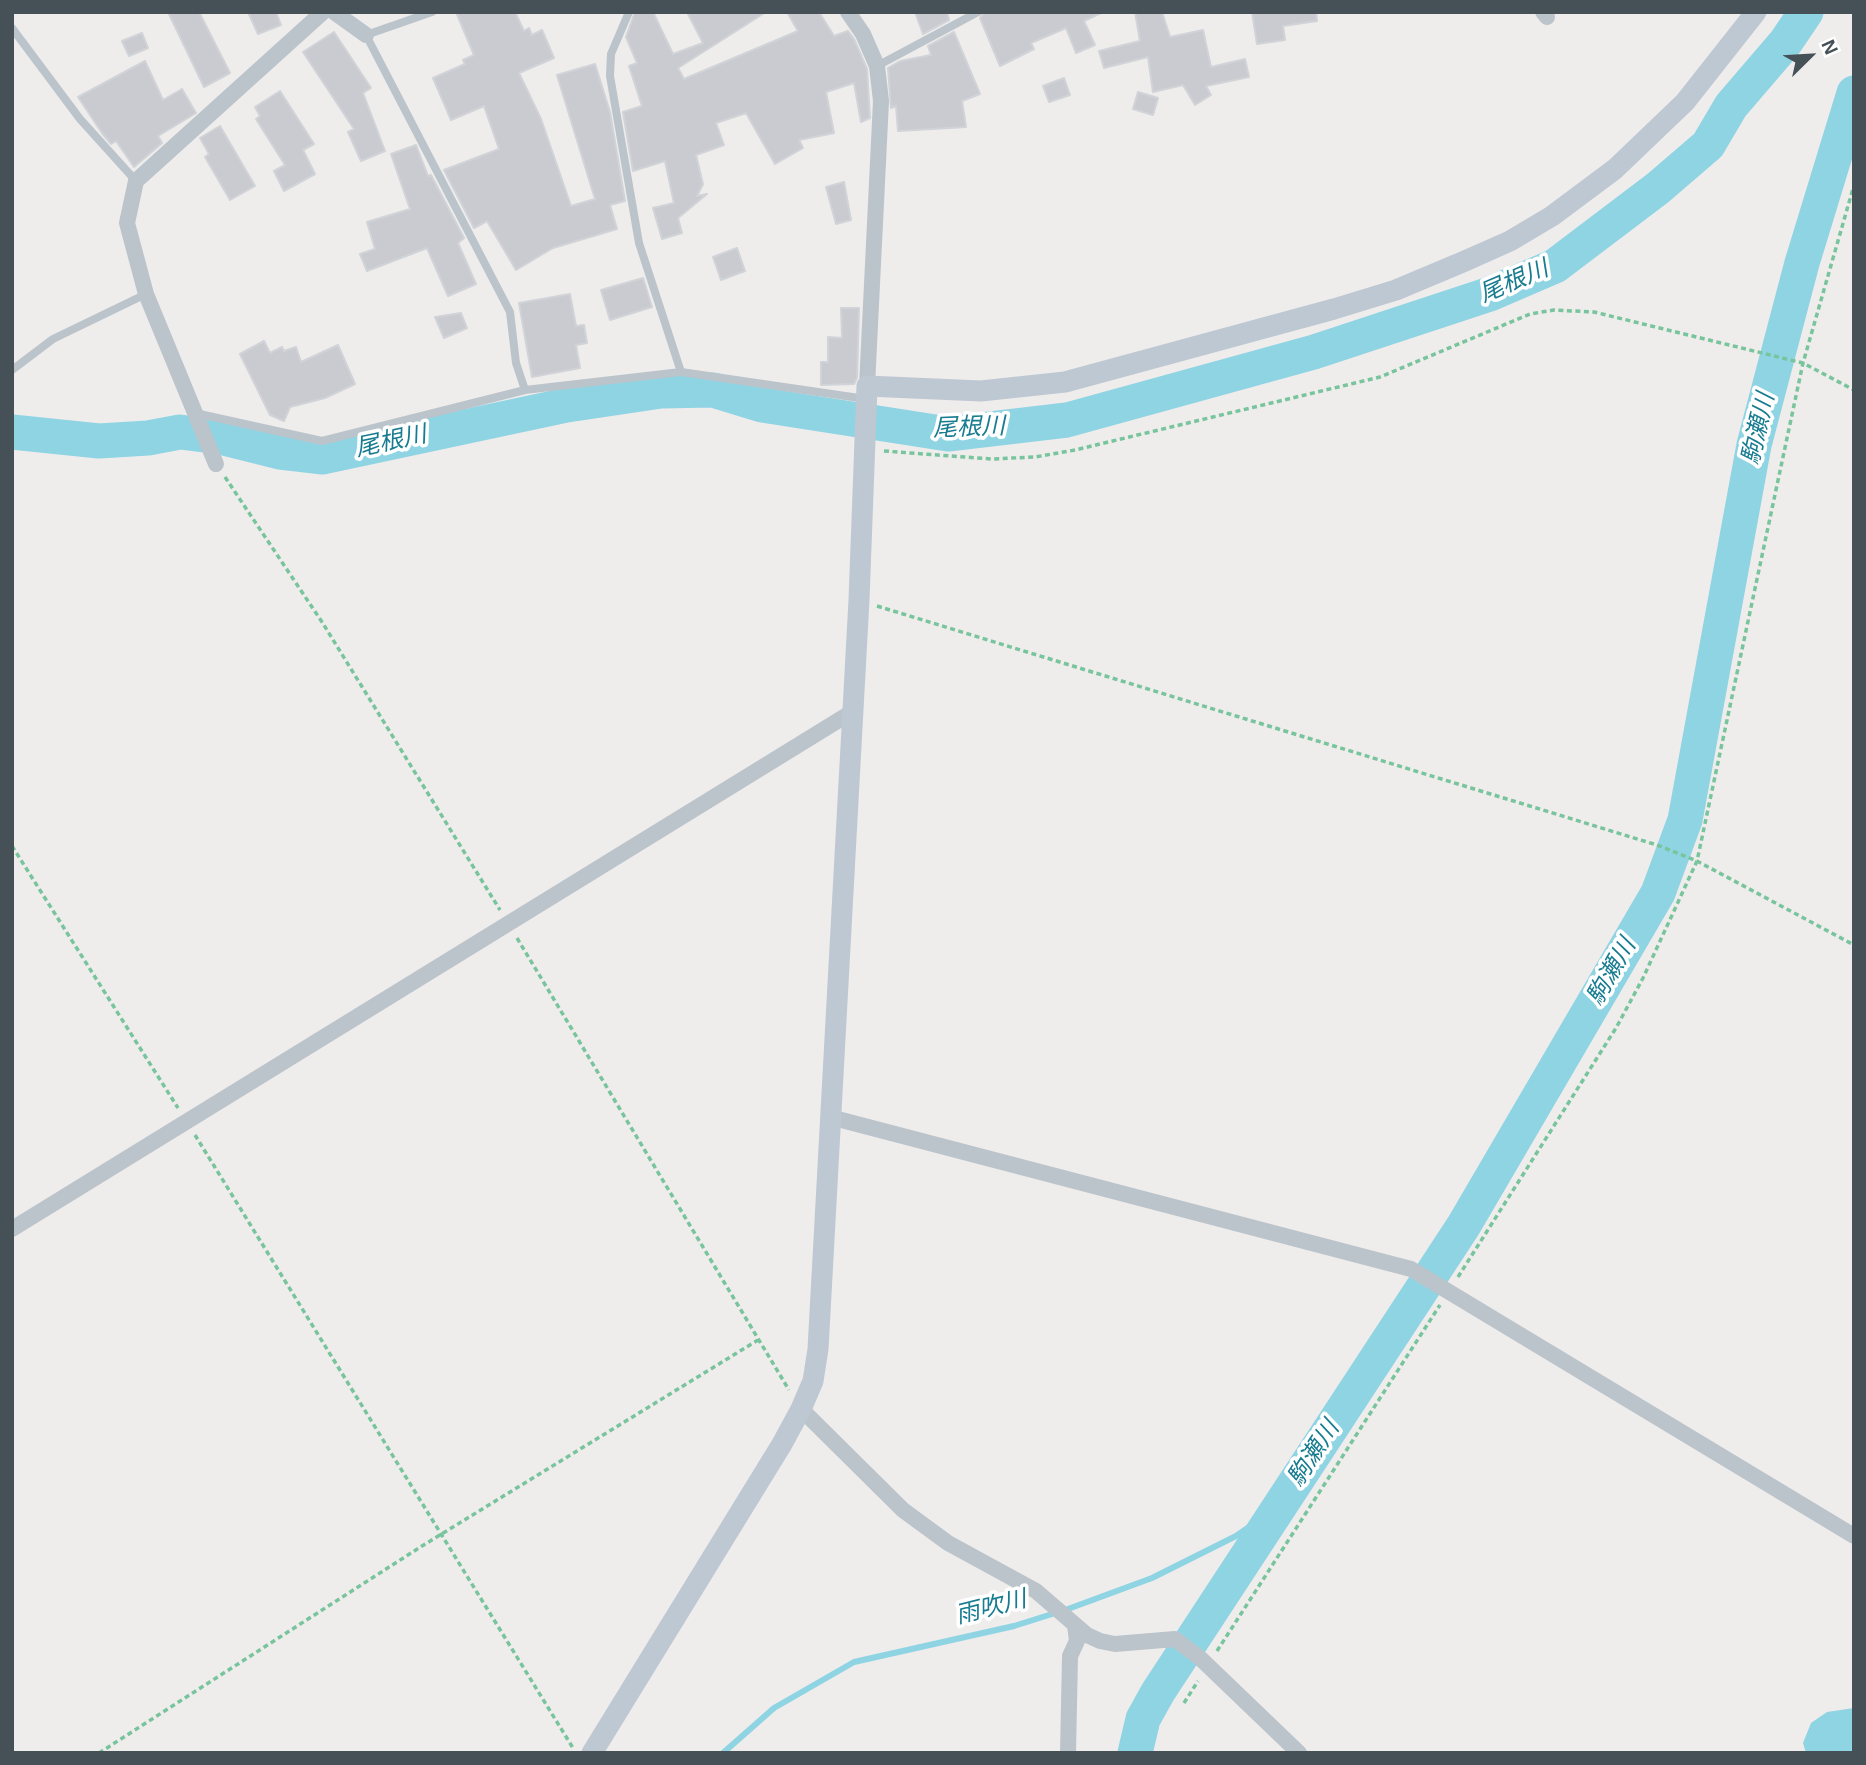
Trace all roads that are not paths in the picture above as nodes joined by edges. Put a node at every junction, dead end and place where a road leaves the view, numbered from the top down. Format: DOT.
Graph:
graph roads {
  1 [pos="323,12"];
  2 [pos="334,12"];
  3 [pos="432,12"];
  4 [pos="629,12"];
  5 [pos="848,12"];
  6 [pos="978,12"];
  7 [pos="1756,12"];
  8 [pos="12,28"];
  9 [pos="366,36"];
  10 [pos="877,66"];
  11 [pos="136,181"];
  12 [pos="146,294"];
  13 [pos="12,370"];
  14 [pos="681,372"];
  15 [pos="525,390"];
  16 [pos="868,397"];
  17 [pos="195,414"];
  18 [pos="216,464"];
  19 [pos="852,712"];
  20 [pos="830,1117"];
  21 [pos="12,1228"];
  22 [pos="802,1409"];
  23 [pos="1854,1536"];
  24 [pos="1066,1616"];
  25 [pos="592,1753"];
  26 [pos="1068,1753"];
  27 [pos="1298,1753"];
  1 -- 11 [label="street"];
  2 -- 9 [label="street"];
  3 -- 9 [label="lane"];
  4 -- 14 [label="lane"];
  5 -- 10 [label="street"];
  6 -- 10 [label="lane"];
  7 -- 16 [label="street"];
  8 -- 11 [label="lane"];
  9 -- 15 [label="lane"];
  10 -- 16 [label="street"];
  11 -- 12 [label="street"];
  12 -- 13 [label="lane"];
  12 -- 17 [label="street"];
  14 -- 15 [label="lane"];
  14 -- 16 [label="lane"];
  15 -- 17 [label="lane"];
  16 -- 19 [label="street"];
  17 -- 18 [label="street"];
  19 -- 20 [label="street"];
  19 -- 21 [label="street"];
  20 -- 22 [label="street"];
  20 -- 23 [label="street"];
  22 -- 24 [label="street"];
  22 -- 25 [label="street"];
  24 -- 26 [label="street"];
  24 -- 27 [label="street"];
}
